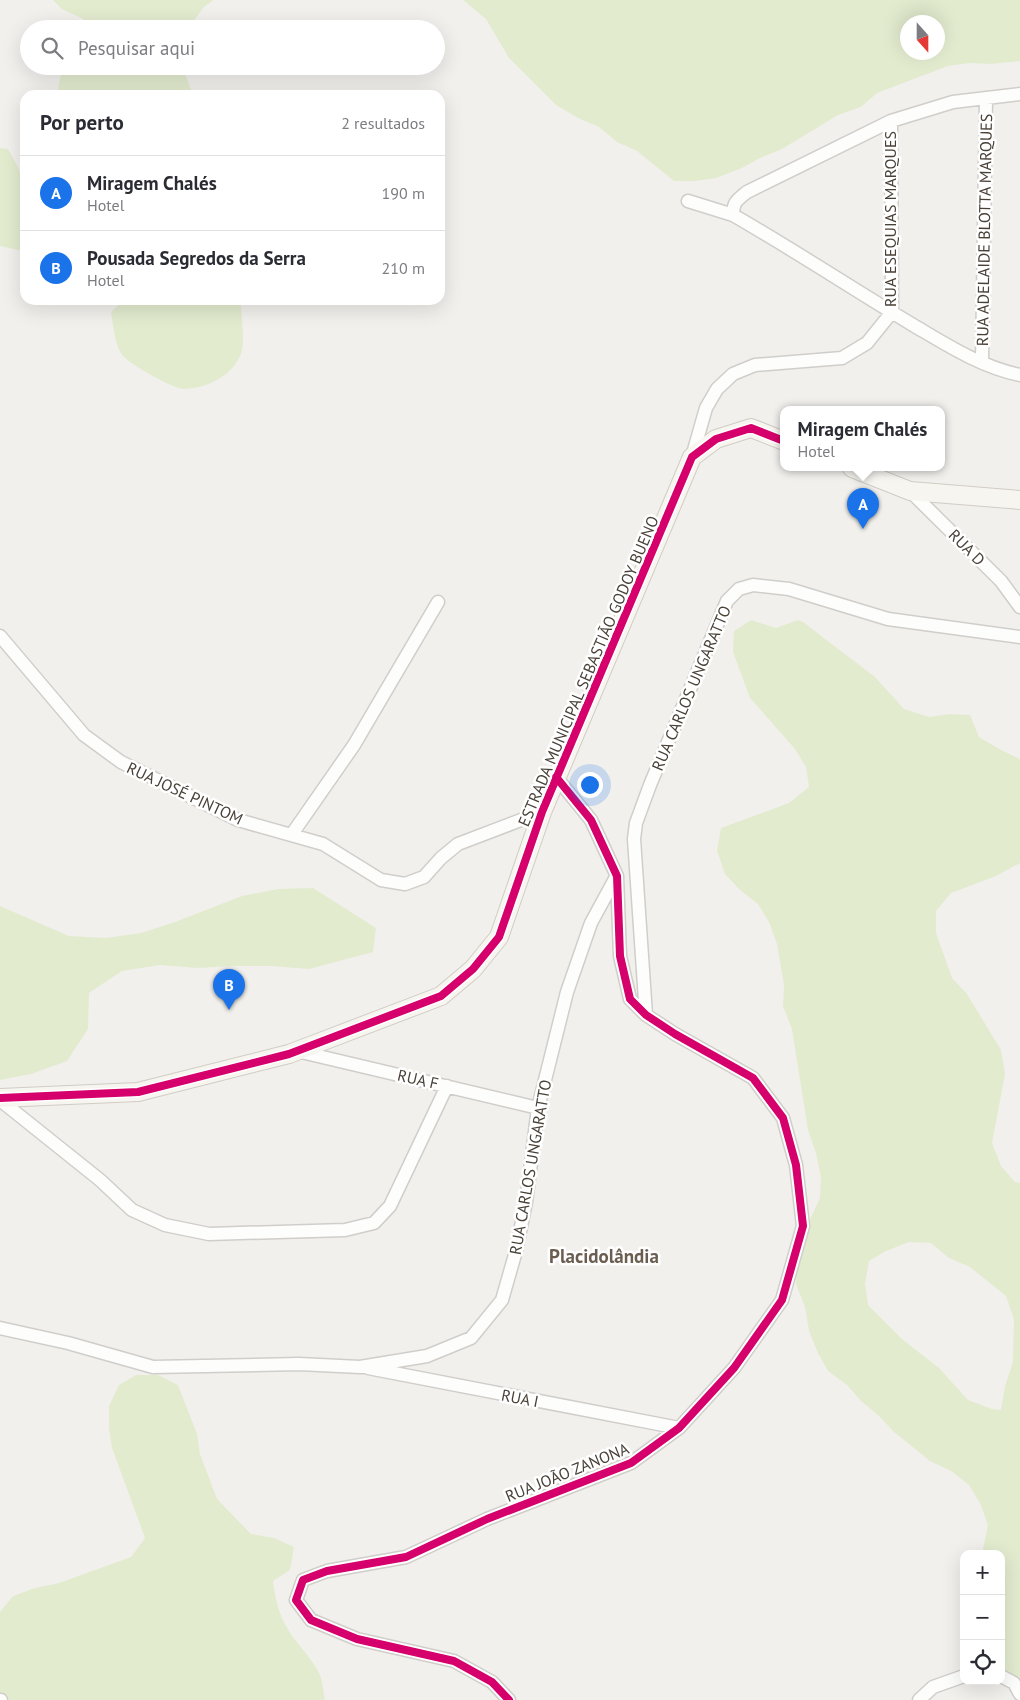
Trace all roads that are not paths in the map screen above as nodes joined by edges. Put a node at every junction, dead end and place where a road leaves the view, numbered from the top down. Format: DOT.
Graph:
graph roads {
  1 [pos="1020,94"];
  2 [pos="986,98"];
  3 [pos="891,121"];
  4 [pos="688,201"];
  5 [pos="733,215"];
  6 [pos="892,312"];
  7 [pos="982,362"];
  8 [pos="1020,375"];
  9 [pos="780,439"];
  10 [pos="692,457"];
  11 [pos="860,471"];
  12 [pos="910,491"];
  13 [pos="1020,500"];
  14 [pos="438,602"];
  15 [pos="1020,607"];
  16 [pos="0,636"];
  17 [pos="1020,636"];
  18 [pos="556,777"];
  19 [pos="542,812"];
  20 [pos="292,834"];
  21 [pos="616,876"];
  22 [pos="646,1015"];
  23 [pos="297,1051"];
  24 [pos="447,1086"];
  25 [pos="0,1099"];
  26 [pos="538,1108"];
  27 [pos="0,1328"];
  28 [pos="360,1367"];
  29 [pos="679,1428"];
  30 [pos="960,1677"];
  31 [pos="1005,1678"];
  32 [pos="1020,1694"];
  33 [pos="509,1700"];
  34 [pos="920,1700"];
  1 -- 2 [label="street"];
  2 -- 3 [label="street"];
  2 -- 7 [label="street, RUA ADELAIDE BLOTTA MARQUES"];
  3 -- 5 [label="street"];
  3 -- 6 [label="street, RUA ESEQUIAS MARQUES"];
  4 -- 5 [label="street"];
  5 -- 6 [label="street"];
  6 -- 7 [label="street"];
  6 -- 10 [label="street, RUA ESEQUIAS MARQUES"];
  7 -- 8 [label="street"];
  9 -- 10 [label="street"];
  10 -- 18 [label="street, ESTRADA MUNICIPAL SEBASTIÃO GODOY BUENO"];
  11 -- 12 [label="street"];
  12 -- 13 [label="street"];
  12 -- 15 [label="street, RUA D"];
  14 -- 20 [label="street"];
  16 -- 20 [label="street, RUA JOSÉ PINTOM"];
  17 -- 22 [label="street, RUA CARLOS UNGARATTO"];
  18 -- 19 [label="street, ESTRADA MUNICIPAL SEBASTIÃO GODOY BUENO"];
  18 -- 21 [label="street, RUA JOÃO ZANONA"];
  19 -- 20 [label="street, RUA JOSÉ PINTOM"];
  19 -- 23 [label="street, ESTRADA MUNICIPAL SEBASTIÃO GODOY BUENO"];
  21 -- 22 [label="street, RUA JOÃO ZANONA"];
  21 -- 26 [label="street, RUA CARLOS UNGARATTO"];
  22 -- 29 [label="street, RUA JOÃO ZANONA"];
  23 -- 24 [label="street, RUA F"];
  23 -- 25 [label="street, ESTRADA MUNICIPAL SEBASTIÃO GODOY BUENO"];
  24 -- 25 [label="street"];
  24 -- 26 [label="street, RUA F"];
  26 -- 28 [label="street, RUA CARLOS UNGARATTO"];
  27 -- 28 [label="street, RUA CARLOS UNGARATTO"];
  28 -- 29 [label="street, RUA I"];
  29 -- 33 [label="street, RUA JOÃO ZANONA"];
  30 -- 34 [label="street"];
  31 -- 32 [label="street"];
}
